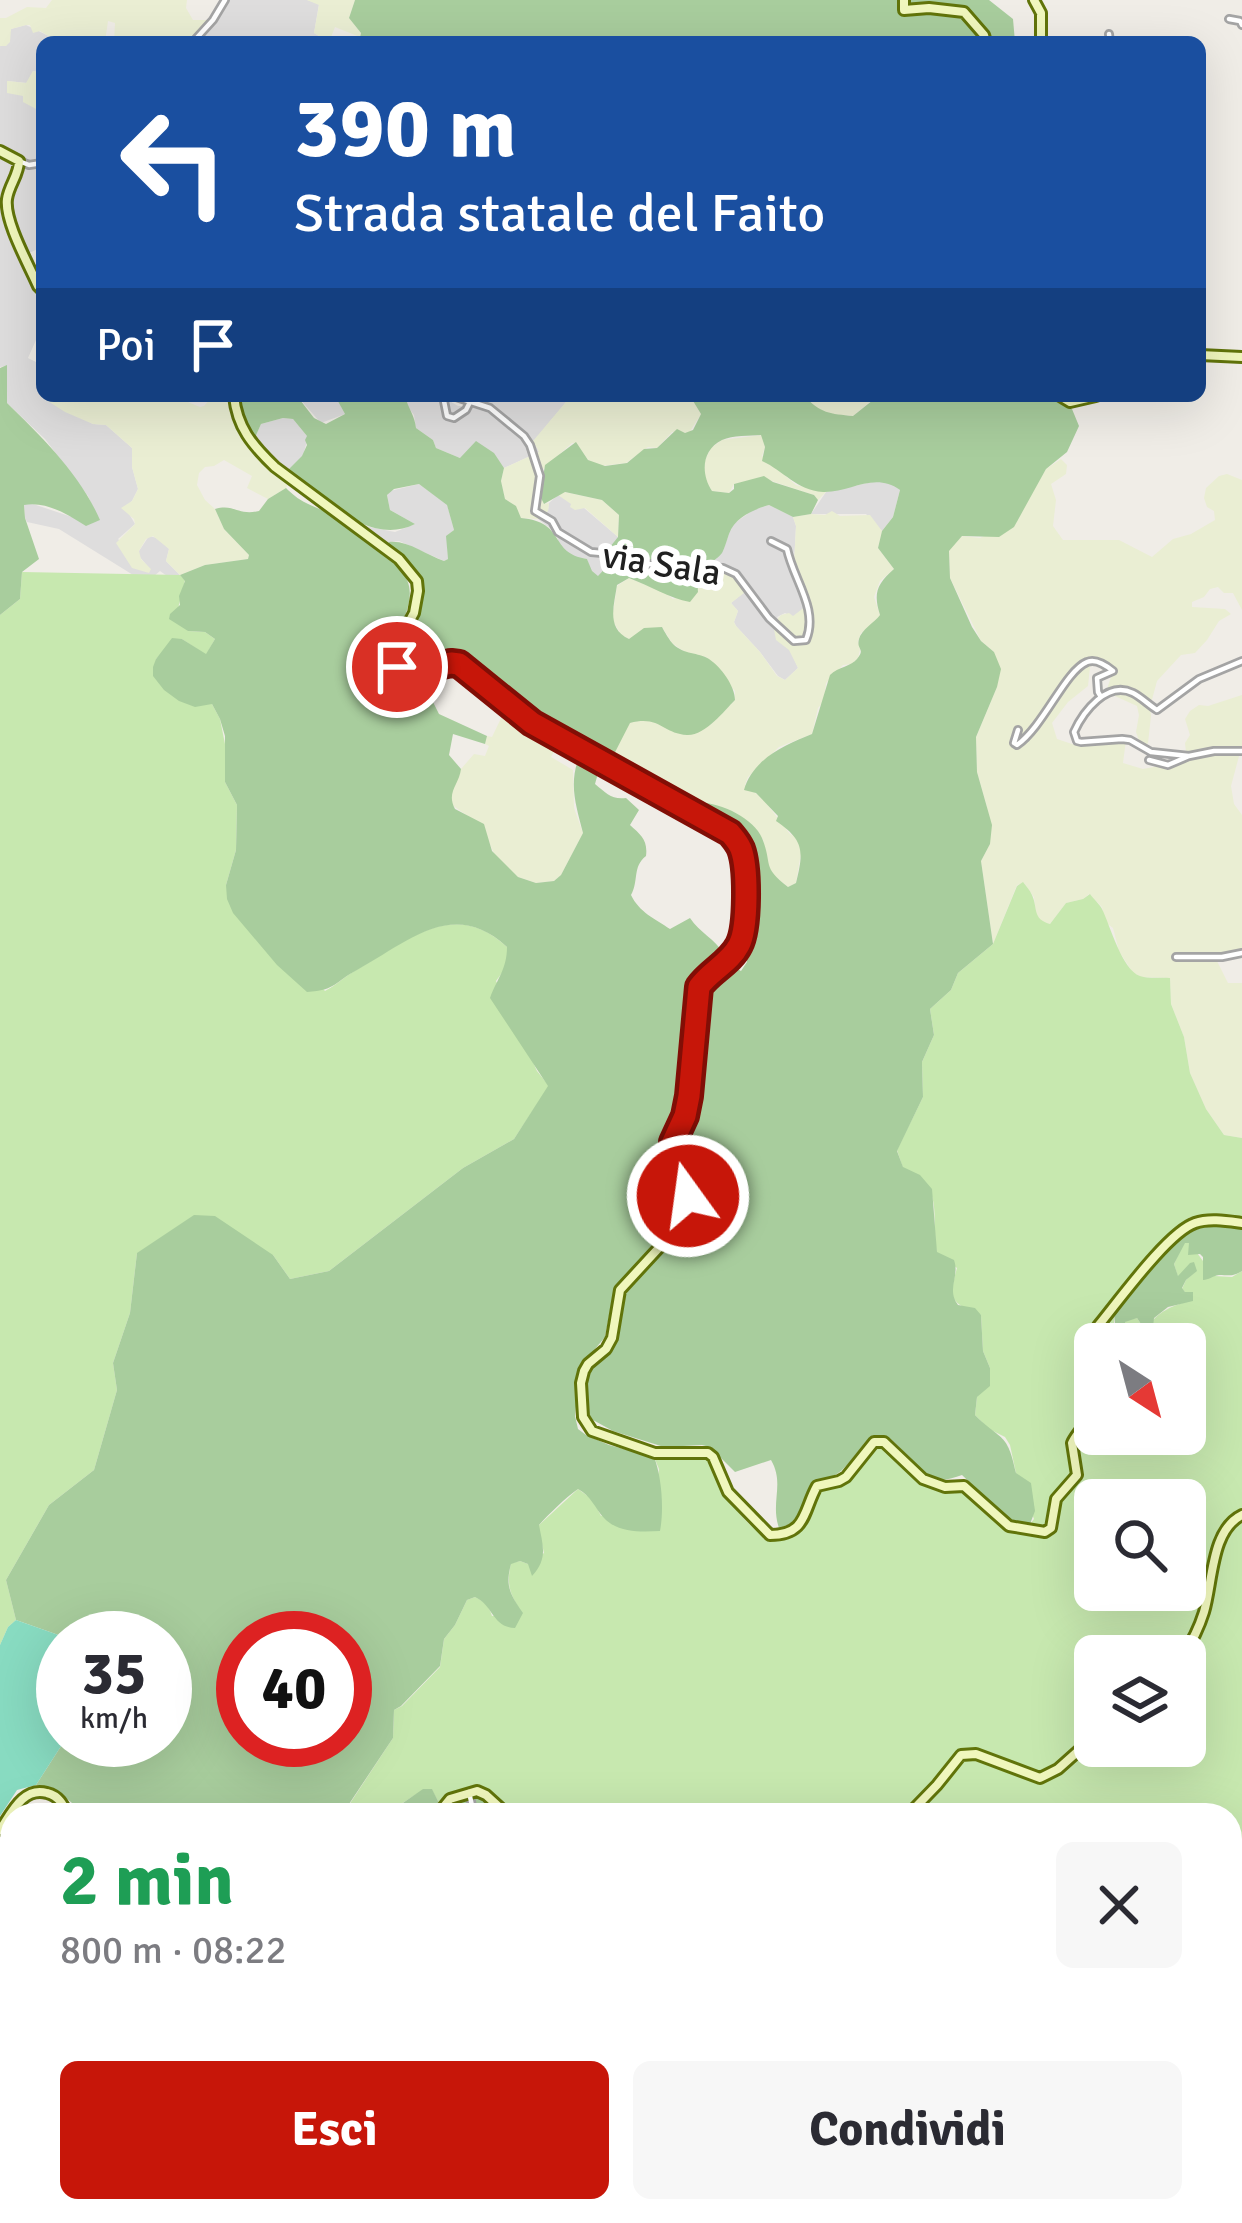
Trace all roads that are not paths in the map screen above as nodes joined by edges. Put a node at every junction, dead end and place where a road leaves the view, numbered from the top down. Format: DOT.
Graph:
graph roads {
  1 [pos="225,0"];
  2 [pos="904,0"];
  3 [pos="1034,0"];
  4 [pos="1229,19"];
  5 [pos="1242,26"];
  6 [pos="199,36"];
  7 [pos="982,36"];
  8 [pos="1041,36"];
  9 [pos="0,151"];
  10 [pos="19,161"];
  11 [pos="36,164"];
  12 [pos="36,281"];
  13 [pos="1206,355"];
  14 [pos="1242,358"];
  15 [pos="235,402"];
  16 [pos="444,402"];
  17 [pos="467,402"];
  18 [pos="474,402"];
  19 [pos="771,541"];
  20 [pos="1242,661"];
  21 [pos="1101,697"];
  22 [pos="1018,730"];
  23 [pos="1242,752"];
  24 [pos="1189,755"];
  25 [pos="1149,760"];
  26 [pos="1242,953"];
  27 [pos="1176,957"];
  28 [pos="1242,1222"];
  29 [pos="1242,1515"];
  30 [pos="1194,1635"];
  31 [pos="1074,1755"];
  32 [pos="470,1792"];
  33 [pos="20,1803"];
  34 [pos="61,1803"];
  35 [pos="447,1803"];
  36 [pos="472,1803"];
  37 [pos="495,1803"];
  38 [pos="920,1803"];
  1 -- 6 [label="street"];
  2 -- 7 [label="street"];
  3 -- 8 [label="street"];
  4 -- 5 [label="street"];
  9 -- 10 [label="street"];
  10 -- 11 [label="street"];
  10 -- 12 [label="street"];
  13 -- 14 [label="street"];
  15 -- 28 [label="street"];
  16 -- 17 [label="street"];
  18 -- 19 [label="street, via Sala"];
  20 -- 21 [label="street"];
  21 -- 22 [label="street"];
  21 -- 24 [label="street"];
  23 -- 24 [label="street"];
  24 -- 25 [label="street"];
  26 -- 27 [label="street"];
  29 -- 30 [label="street"];
  31 -- 38 [label="street"];
  32 -- 35 [label="street"];
  32 -- 36 [label="street"];
  32 -- 37 [label="street"];
  33 -- 34 [label="street"];
}
